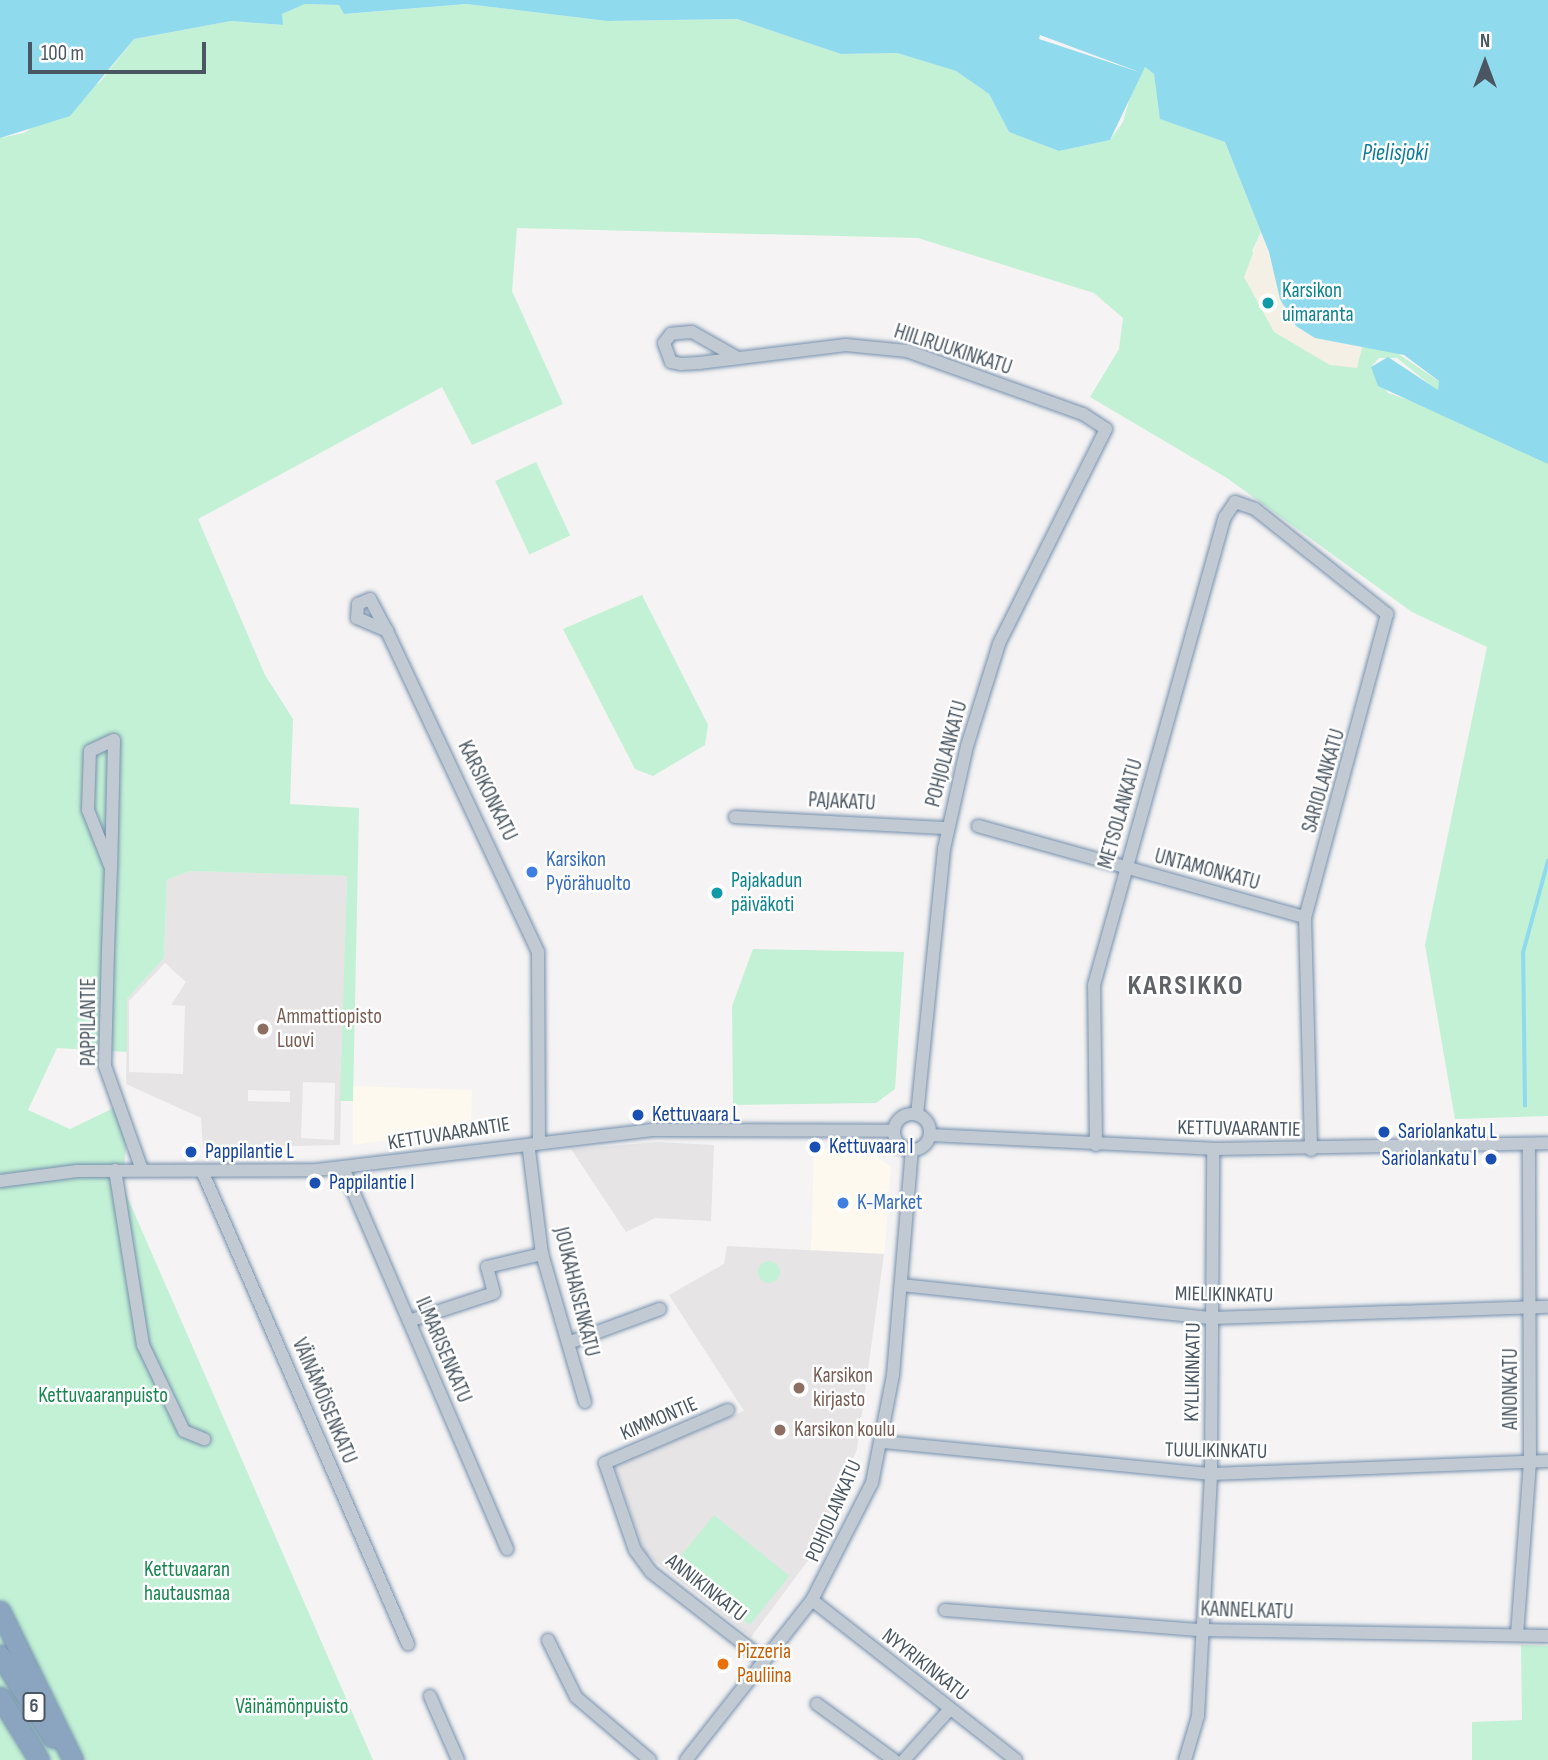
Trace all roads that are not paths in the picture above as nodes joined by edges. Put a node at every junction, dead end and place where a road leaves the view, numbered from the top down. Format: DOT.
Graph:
graph roads {
  1 [pos="738,358"];
  2 [pos="1106,429"];
  3 [pos="1235,502"];
  4 [pos="387,631"];
  5 [pos="735,817"];
  6 [pos="978,826"];
  7 [pos="947,828"];
  8 [pos="111,868"];
  9 [pos="1127,868"];
  10 [pos="1305,917"];
  11 [pos="917,1115"];
  12 [pos="894,1131"];
  13 [pos="930,1135"];
  14 [pos="539,1139"];
  15 [pos="1528,1143"];
  16 [pos="1548,1143"];
  17 [pos="1097,1145"];
  18 [pos="1213,1149"];
  19 [pos="530,1150"];
  20 [pos="912,1150"];
  21 [pos="1311,1150"];
  22 [pos="343,1168"];
  23 [pos="115,1170"];
  24 [pos="142,1170"];
  25 [pos="203,1173"];
  26 [pos="3,1182"];
  27 [pos="542,1254"];
  28 [pos="901,1285"];
  29 [pos="1530,1307"];
  30 [pos="1548,1307"];
  31 [pos="660,1309"];
  32 [pos="1212,1318"];
  33 [pos="410,1321"];
  34 [pos="568,1343"];
  35 [pos="585,1402"];
  36 [pos="728,1410"];
  37 [pos="204,1439"];
  38 [pos="884,1442"];
  39 [pos="1530,1461"];
  40 [pos="1548,1461"];
  41 [pos="605,1463"];
  42 [pos="1211,1474"];
  43 [pos="507,1549"];
  44 [pos="812,1600"];
  45 [pos="945,1610"];
  46 [pos="0,1611"];
  47 [pos="1201,1630"];
  48 [pos="1517,1635"];
  49 [pos="1548,1636"];
  50 [pos="548,1640"];
  51 [pos="408,1644"];
  52 [pos="0,1655"];
  53 [pos="763,1659"];
  54 [pos="430,1696"];
  55 [pos="0,1697"];
  56 [pos="817,1704"];
  57 [pos="0,1705"];
  58 [pos="950,1709"];
  59 [pos="36,1754"];
  60 [pos="641,1757"];
  61 [pos="67,1760"];
  62 [pos="73,1760"];
  63 [pos="458,1760"];
  64 [pos="686,1760"];
  65 [pos="894,1760"];
  66 [pos="904,1760"];
  67 [pos="1016,1760"];
  68 [pos="1185,1760"];
  1 -- 1 [label="street, HIILIRUUKINKATU"];
  1 -- 2 [label="street, HIILIRUUKINKATU"];
  2 -- 7 [label="street, POHJOLANKATU"];
  3 -- 9 [label="street, METSOLANKATU"];
  3 -- 10 [label="street, SARIOLANKATU"];
  4 -- 14 [label="street, KARSIKONKATU"];
  5 -- 7 [label="street, PAJAKATU"];
  6 -- 9 [label="street, UNTAMONKATU"];
  7 -- 11 [label="street, POHJOLANKATU"];
  8 -- 8 [label="street, PAPPILANTIE"];
  8 -- 24 [label="street, PAPPILANTIE"];
  9 -- 10 [label="street, UNTAMONKATU"];
  9 -- 17 [label="street, METSOLANKATU"];
  10 -- 21 [label="street, SARIOLANKATU"];
  11 -- 12 [label="street"];
  11 -- 13 [label="street"];
  12 -- 14 [label="street, KETTUVAARANTIE"];
  12 -- 20 [label="street"];
  13 -- 17 [label="street, KETTUVAARANTIE"];
  13 -- 20 [label="street"];
  14 -- 22 [label="street, KETTUVAARANTIE"];
  15 -- 16 [label="street, KETTUVAARANTIE"];
  15 -- 21 [label="street, KETTUVAARANTIE"];
  15 -- 29 [label="street, AINONKATU"];
  17 -- 18 [label="street, KETTUVAARANTIE"];
  18 -- 21 [label="street, KETTUVAARANTIE"];
  18 -- 32 [label="street, KYLLIKINKATU"];
  19 -- 27 [label="street, JOUKAHAISENKATU"];
  20 -- 28 [label="street, POHJOLANKATU"];
  22 -- 25 [label="street, KETTUVAARANTIE"];
  22 -- 33 [label="street, ILMARISENKATU"];
  23 -- 24 [label="street, KETTUVAARANTIE"];
  23 -- 26 [label="street, KETTUVAARANTIE"];
  23 -- 37 [label="street"];
  24 -- 25 [label="street, KETTUVAARANTIE"];
  25 -- 51 [label="street, VÄINÄMÖISENKATU"];
  27 -- 33 [label="street"];
  27 -- 34 [label="street, JOUKAHAISENKATU"];
  28 -- 32 [label="street, MIELIKINKATU"];
  28 -- 38 [label="street, POHJOLANKATU"];
  29 -- 30 [label="street, MIELIKINKATU"];
  29 -- 32 [label="street, MIELIKINKATU"];
  29 -- 39 [label="street, AINONKATU"];
  31 -- 34 [label="street"];
  32 -- 42 [label="street, KYLLIKINKATU"];
  33 -- 43 [label="street, ILMARISENKATU"];
  34 -- 35 [label="street, JOUKAHAISENKATU"];
  36 -- 41 [label="street, KIMMONTIE"];
  38 -- 42 [label="street, TUULIKINKATU"];
  38 -- 44 [label="street, POHJOLANKATU"];
  39 -- 40 [label="street, TUULIKINKATU"];
  39 -- 42 [label="street, TUULIKINKATU"];
  39 -- 48 [label="street, AINONKATU"];
  41 -- 53 [label="street, ANNIKINKATU"];
  42 -- 47 [label="street, KYLLIKINKATU"];
  44 -- 53 [label="street, POHJOLANKATU"];
  44 -- 58 [label="street, NYYRIKINKATU"];
  45 -- 47 [label="street, KANNELKATU"];
  46 -- 62 [label="highway"];
  47 -- 48 [label="street, KANNELKATU"];
  47 -- 68 [label="street, KYLLIKINKATU"];
  48 -- 49 [label="street, KANNELKATU"];
  50 -- 60 [label="street"];
  52 -- 61 [label="highway, 6"];
  53 -- 64 [label="street, POHJOLANKATU"];
  54 -- 63 [label="street"];
  55 -- 59 [label="highway, 6"];
  56 -- 65 [label="street"];
  57 -- 59 [label="highway"];
  58 -- 66 [label="street"];
  58 -- 67 [label="street, NYYRIKINKATU"];
}
